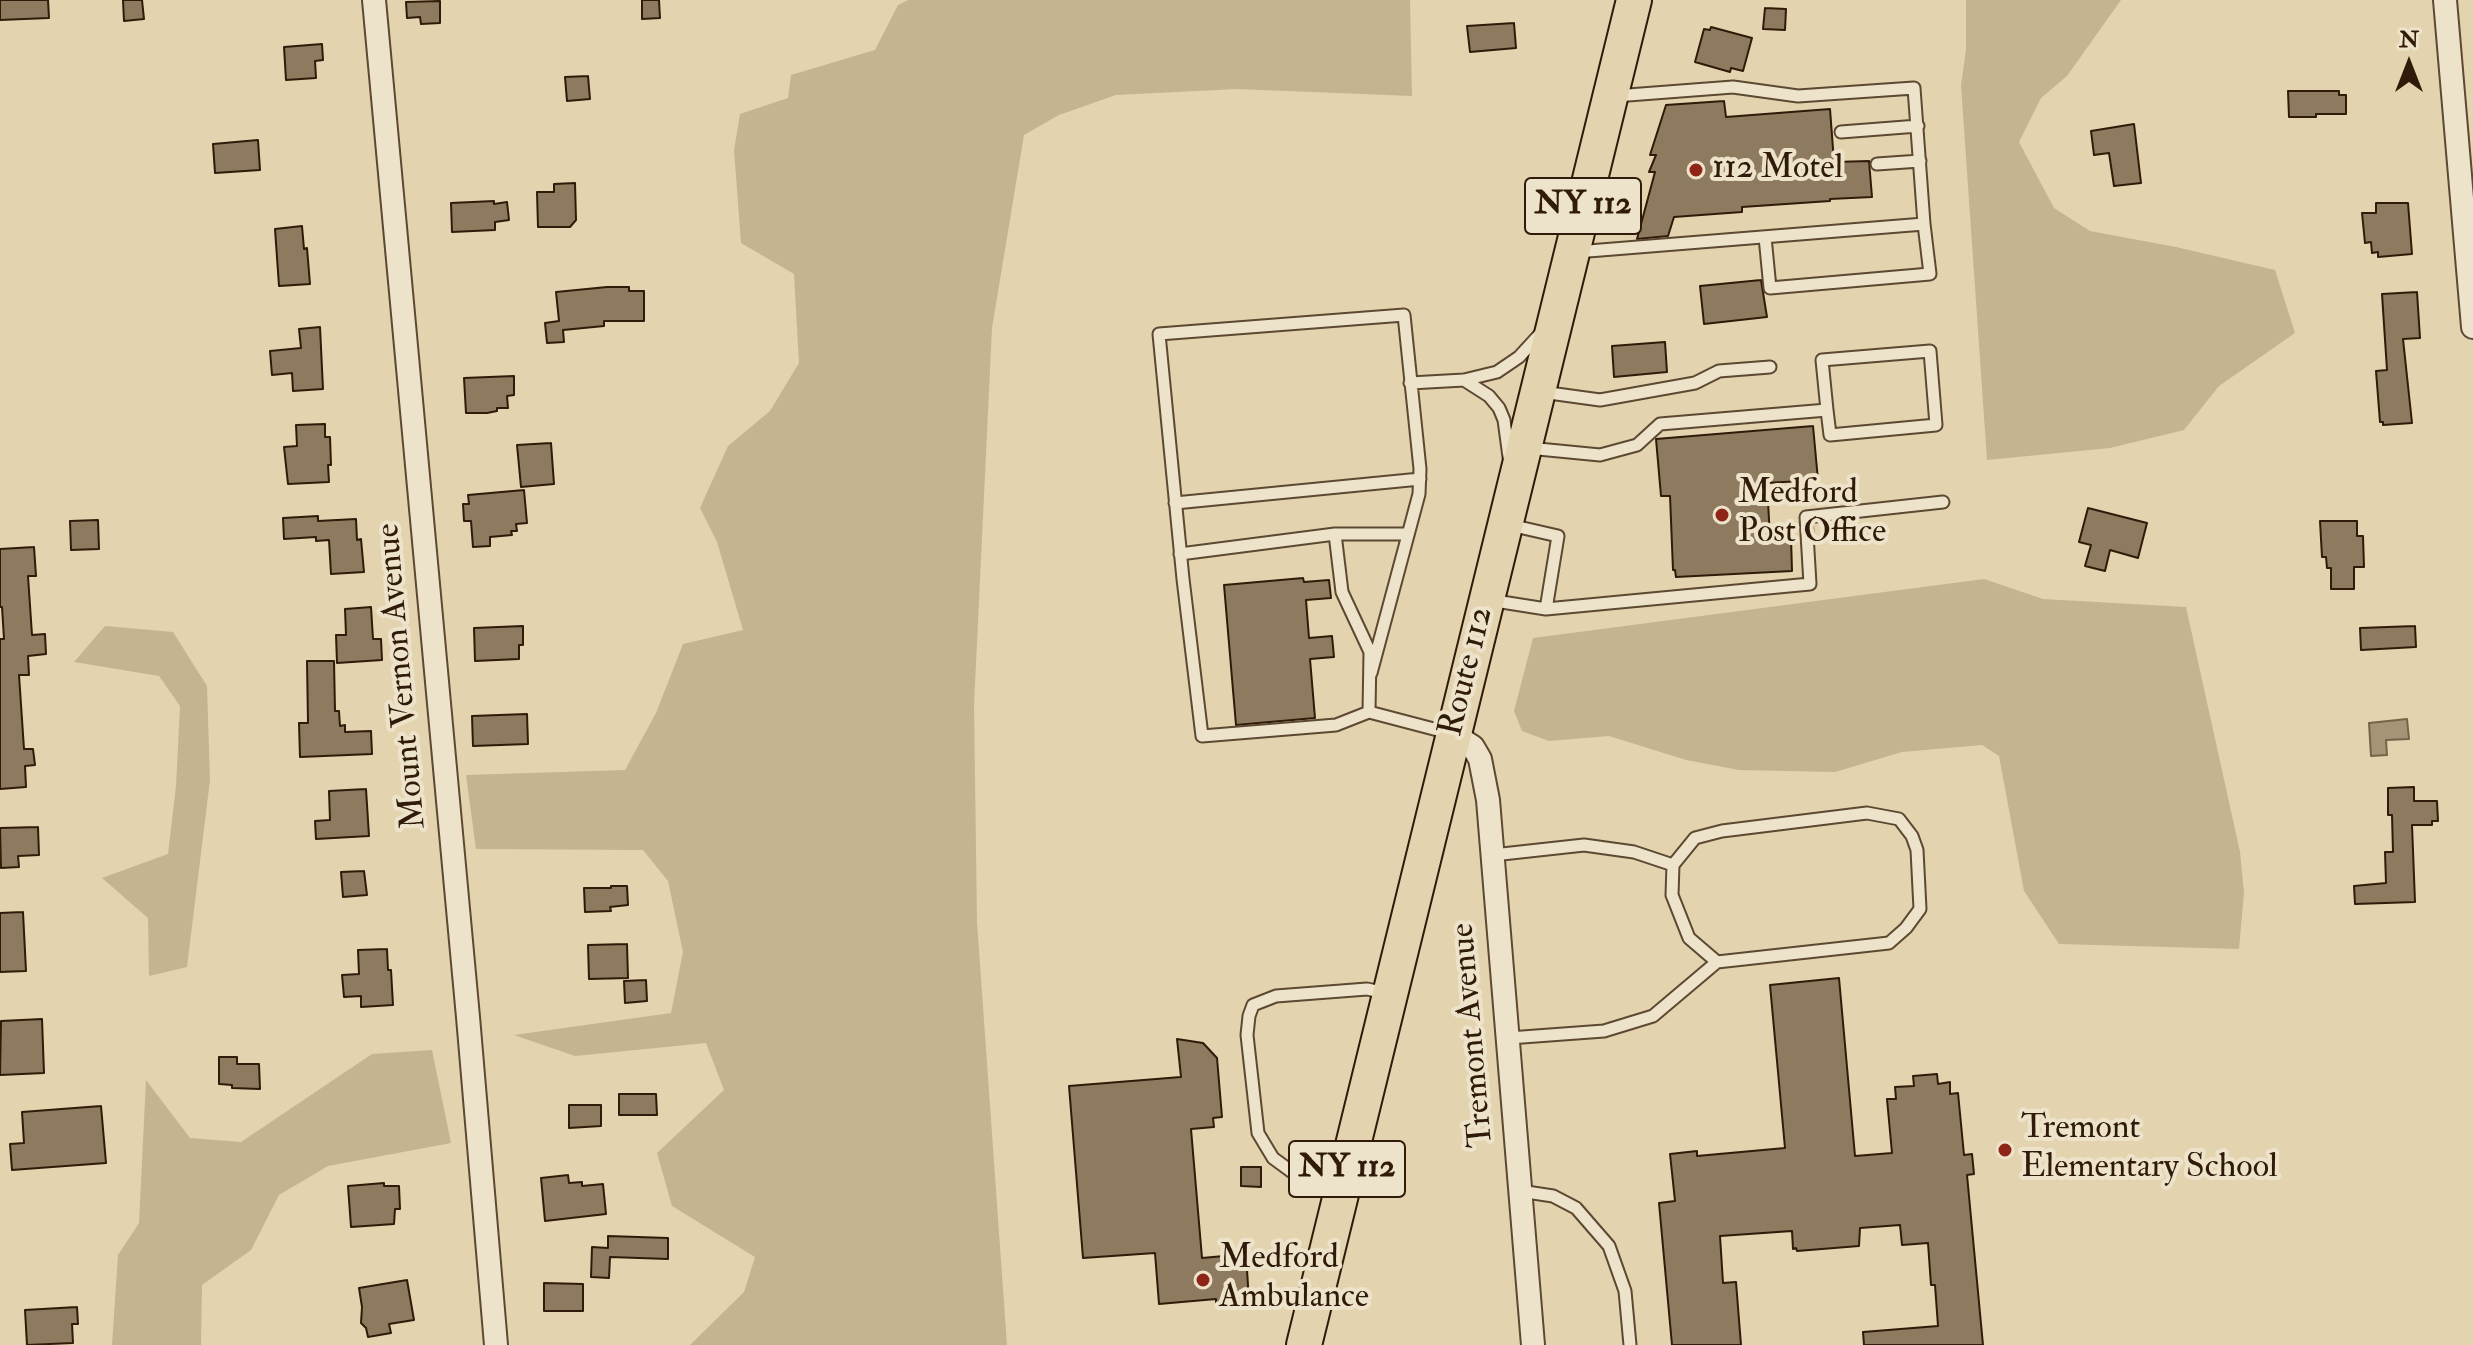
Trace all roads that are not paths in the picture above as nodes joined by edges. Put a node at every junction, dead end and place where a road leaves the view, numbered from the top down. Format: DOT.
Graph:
graph roads {
  1 [pos="374,0"];
  2 [pos="1634,0"];
  3 [pos="2445,0"];
  4 [pos="1610,96"];
  5 [pos="1918,126"];
  6 [pos="1841,132"];
  7 [pos="1920,161"];
  8 [pos="1877,164"];
  9 [pos="1924,224"];
  10 [pos="1765,237"];
  11 [pos="1572,252"];
  12 [pos="1556,316"];
  13 [pos="2473,327"];
  14 [pos="1770,367"];
  15 [pos="1464,380"];
  16 [pos="1410,383"];
  17 [pos="1538,391"];
  18 [pos="1827,410"];
  19 [pos="1523,448"];
  20 [pos="1420,479"];
  21 [pos="1513,491"];
  22 [pos="1943,502"];
  23 [pos="1175,503"];
  24 [pos="1505,524"];
  25 [pos="1335,534"];
  26 [pos="1407,534"];
  27 [pos="1180,554"];
  28 [pos="1486,599"];
  29 [pos="1546,609"];
  30 [pos="1371,673"];
  31 [pos="1369,712"];
  32 [pos="1453,734"];
  33 [pos="1493,855"];
  34 [pos="1673,865"];
  35 [pos="1717,962"];
  36 [pos="1389,993"];
  37 [pos="1509,1038"];
  38 [pos="1343,1189"];
  39 [pos="1520,1191"];
  40 [pos="496,1345"];
  41 [pos="1304,1345"];
  42 [pos="1533,1345"];
  43 [pos="1630,1345"];
  1 -- 40 [label="street, Mount Vernon Avenue"];
  2 -- 4 [label="main road, Route 112 / NY 112"];
  3 -- 13 [label="street"];
  4 -- 5 [label="lane"];
  4 -- 11 [label="main road, Route 112 / NY 112"];
  5 -- 6 [label="lane"];
  5 -- 7 [label="lane"];
  7 -- 8 [label="lane"];
  7 -- 9 [label="lane"];
  9 -- 10 [label="lane"];
  9 -- 10 [label="lane"];
  10 -- 11 [label="lane"];
  11 -- 12 [label="main road, Route 112 / NY 112"];
  12 -- 15 [label="lane"];
  12 -- 17 [label="main road, Route 112 / NY 112"];
  14 -- 17 [label="lane"];
  15 -- 16 [label="lane"];
  15 -- 21 [label="lane"];
  16 -- 20 [label="lane"];
  16 -- 23 [label="lane"];
  17 -- 19 [label="main road, Route 112 / NY 112"];
  18 -- 18 [label="lane"];
  18 -- 19 [label="lane"];
  19 -- 21 [label="main road, Route 112 / NY 112"];
  20 -- 23 [label="lane"];
  20 -- 26 [label="lane"];
  21 -- 24 [label="main road, Route 112 / NY 112"];
  22 -- 29 [label="lane"];
  23 -- 27 [label="lane"];
  24 -- 28 [label="main road, Route 112 / NY 112"];
  24 -- 29 [label="lane"];
  25 -- 26 [label="lane"];
  25 -- 27 [label="lane"];
  25 -- 30 [label="lane"];
  26 -- 30 [label="lane"];
  27 -- 31 [label="lane"];
  28 -- 29 [label="lane"];
  28 -- 32 [label="main road, Route 112 / NY 112"];
  30 -- 31 [label="lane"];
  31 -- 32 [label="lane"];
  32 -- 33 [label="street, Tremont Avenue"];
  32 -- 36 [label="main road, Route 112 / NY 112"];
  33 -- 34 [label="lane"];
  33 -- 37 [label="street, Tremont Avenue"];
  34 -- 35 [label="lane"];
  34 -- 35 [label="lane"];
  35 -- 37 [label="lane"];
  36 -- 38 [label="main road, Route 112 / NY 112"];
  36 -- 38 [label="lane"];
  37 -- 39 [label="street, Tremont Avenue"];
  38 -- 41 [label="main road, Route 112 / NY 112"];
  39 -- 42 [label="street, Tremont Avenue"];
  39 -- 43 [label="lane"];
}
